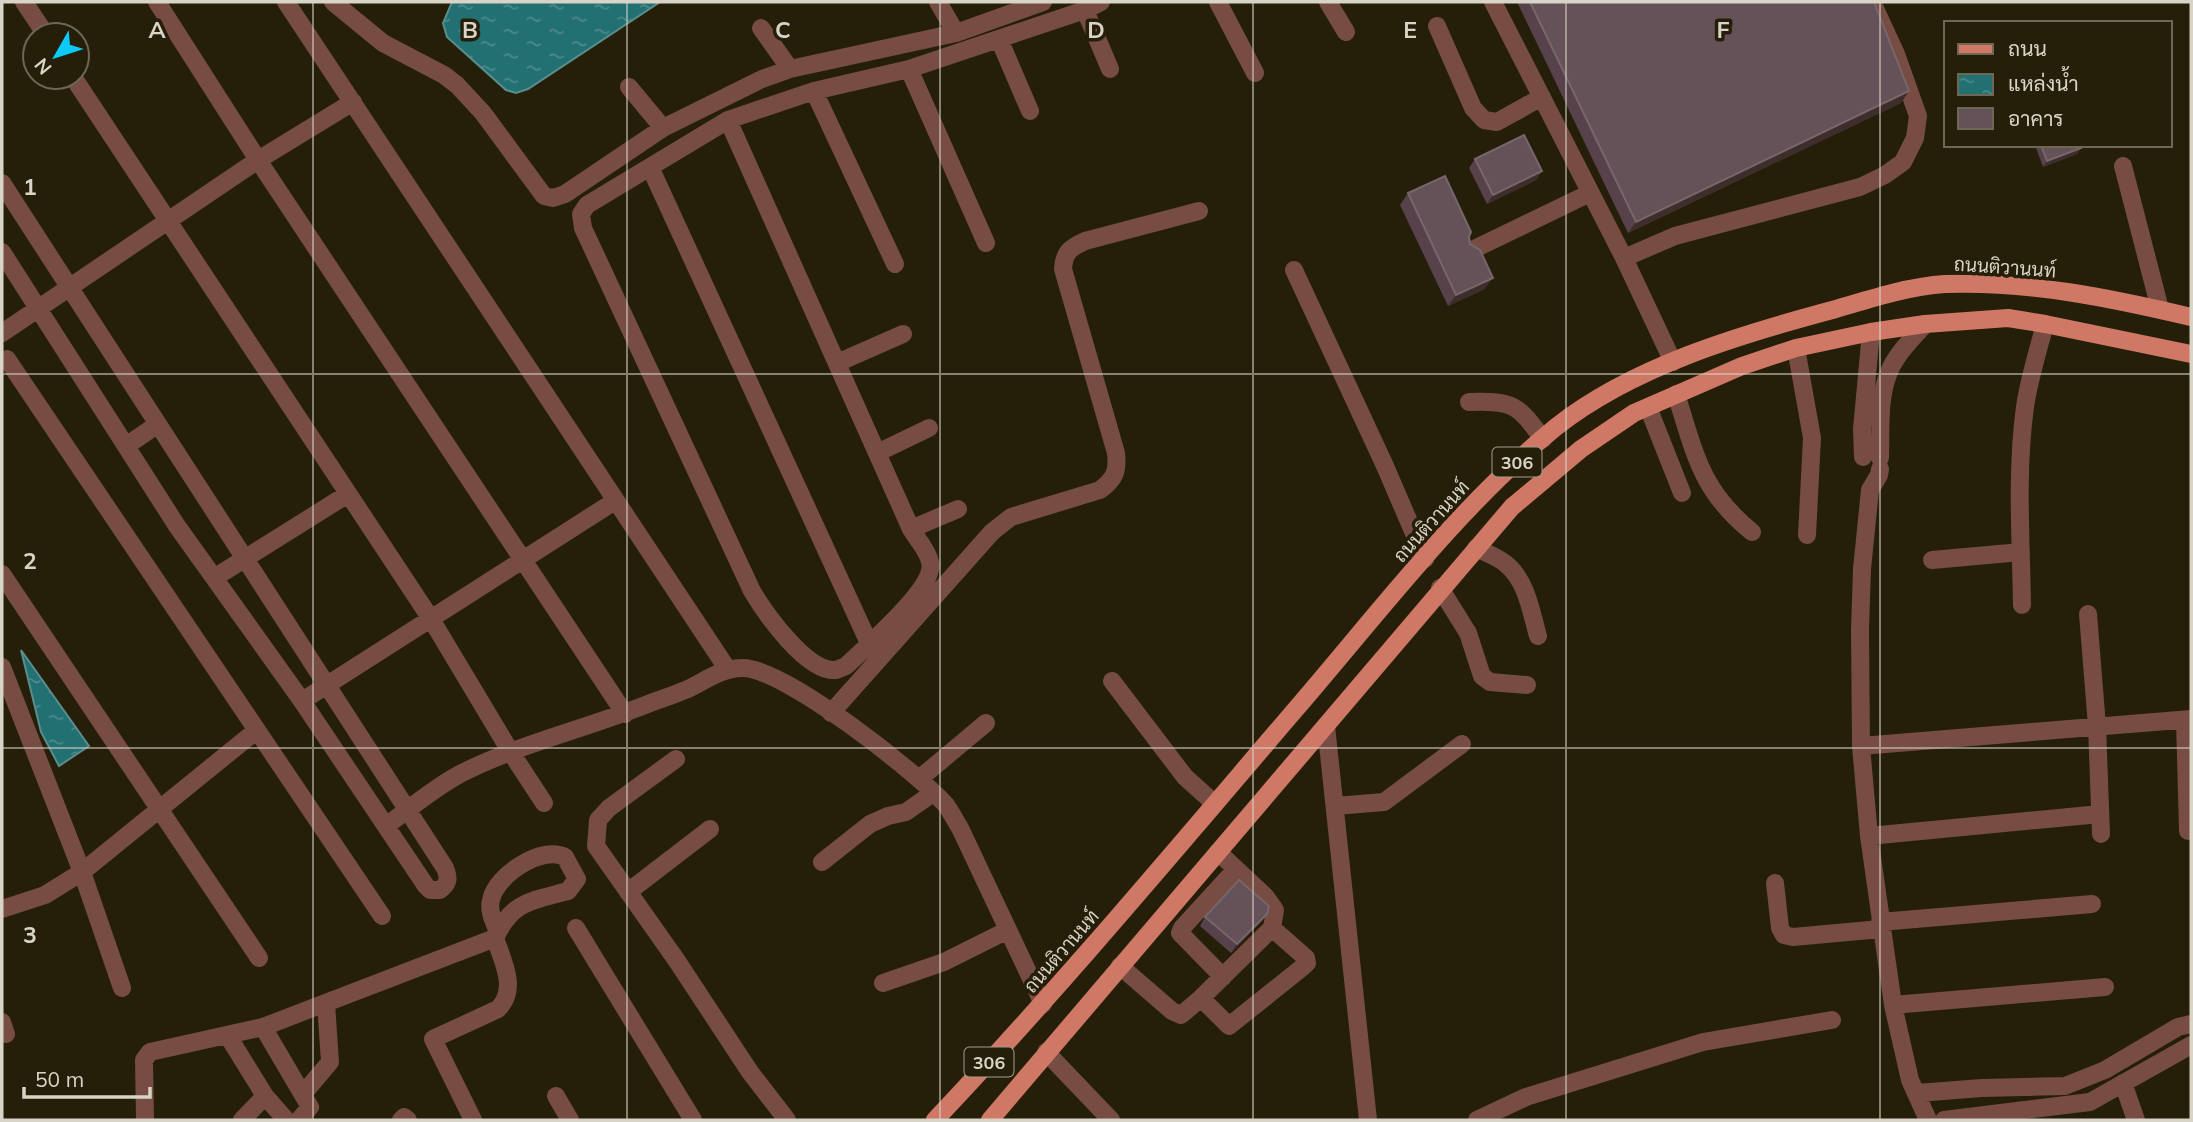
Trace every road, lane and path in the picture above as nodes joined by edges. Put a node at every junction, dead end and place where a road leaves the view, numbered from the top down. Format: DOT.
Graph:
graph roads {
  1 [pos="24,2"];
  2 [pos="157,2"];
  3 [pos="286,2"];
  4 [pos="333,2"];
  5 [pos="938,2"];
  6 [pos="1043,2"];
  7 [pos="1218,2"];
  8 [pos="1328,2"];
  9 [pos="1493,2"];
  10 [pos="1872,2"];
  11 [pos="1093,6"];
  12 [pos="37,21"];
  13 [pos="1437,26"];
  14 [pos="761,28"];
  15 [pos="1346,32"];
  16 [pos="956,33"];
  17 [pos="999,39"];
  18 [pos="1110,68"];
  19 [pos="790,69"];
  20 [pos="909,69"];
  21 [pos="1255,73"];
  22 [pos="629,87"];
  23 [pos="83,91"];
  24 [pos="814,91"];
  25 [pos="1542,97"];
  26 [pos="352,102"];
  27 [pos="1030,111"];
  28 [pos="728,120"];
  29 [pos="663,128"];
  30 [pos="258,160"];
  31 [pos="2123,166"];
  32 [pos="650,167"];
  33 [pos="2,183"];
  34 [pos="1590,192"];
  35 [pos="1199,212"];
  36 [pos="169,221"];
  37 [pos="986,243"];
  38 [pos="1472,250"];
  39 [pos="2,252"];
  40 [pos="1624,258"];
  41 [pos="895,264"];
  42 [pos="1294,270"];
  43 [pos="70,288"];
  44 [pos="40,308"];
  45 [pos="2160,309"];
  46 [pos="2191,317"];
  47 [pos="1925,324"];
  48 [pos="2045,324"];
  49 [pos="1871,332"];
  50 [pos="2,333"];
  51 [pos="903,334"];
  52 [pos="1796,348"];
  53 [pos="2191,354"];
  54 [pos="7,359"];
  55 [pos="1673,362"];
  56 [pos="837,363"];
  57 [pos="1676,394"];
  58 [pos="1469,402"];
  59 [pos="1648,407"];
  60 [pos="1872,417"];
  61 [pos="158,424"];
  62 [pos="929,428"];
  63 [pos="1543,439"];
  64 [pos="126,446"];
  65 [pos="877,453"];
  66 [pos="1682,493"];
  67 [pos="348,494"];
  68 [pos="615,501"];
  69 [pos="958,509"];
  70 [pos="911,529"];
  71 [pos="1752,532"];
  72 [pos="1807,535"];
  73 [pos="1476,548"];
  74 [pos="2021,552"];
  75 [pos="244,557"];
  76 [pos="1425,559"];
  77 [pos="522,560"];
  78 [pos="1932,560"];
  79 [pos="2,574"];
  80 [pos="214,578"];
  81 [pos="1440,588"];
  82 [pos="2022,605"];
  83 [pos="2088,614"];
  84 [pos="431,619"];
  85 [pos="1538,636"];
  86 [pos="869,643"];
  87 [pos="2,667"];
  88 [pos="728,670"];
  89 [pos="1112,681"];
  90 [pos="327,685"];
  91 [pos="1527,685"];
  92 [pos="302,701"];
  93 [pos="831,713"];
  94 [pos="625,714"];
  95 [pos="2188,720"];
  96 [pos="986,723"];
  97 [pos="1326,726"];
  98 [pos="2097,726"];
  99 [pos="257,730"];
  100 [pos="1462,744"];
  101 [pos="1861,746"];
  102 [pos="510,751"];
  103 [pos="676,759"];
  104 [pos="919,779"];
  105 [pos="933,793"];
  106 [pos="544,803"];
  107 [pos="1215,804"];
  108 [pos="1335,806"];
  109 [pos="161,809"];
  110 [pos="407,811"];
  111 [pos="2100,814"];
  112 [pos="386,826"];
  113 [pos="710,829"];
  114 [pos="2188,831"];
  115 [pos="2101,834"];
  116 [pos="1869,836"];
  117 [pos="1218,852"];
  118 [pos="822,862"];
  119 [pos="1236,869"];
  120 [pos="82,872"];
  121 [pos="1775,883"];
  122 [pos="628,892"];
  123 [pos="2092,904"];
  124 [pos="2,909"];
  125 [pos="382,916"];
  126 [pos="1881,926"];
  127 [pos="576,928"];
  128 [pos="1272,928"];
  129 [pos="1008,930"];
  130 [pos="497,935"];
  131 [pos="260,958"];
  132 [pos="1120,965"];
  133 [pos="1223,977"];
  134 [pos="883,983"];
  135 [pos="2105,987"];
  136 [pos="122,988"];
  137 [pos="1201,998"];
  138 [pos="326,1003"];
  139 [pos="1043,1004"];
  140 [pos="1893,1005"];
  141 [pos="1832,1020"];
  142 [pos="2191,1024"];
  143 [pos="263,1027"];
  144 [pos="228,1036"];
  145 [pos="2191,1045"];
  146 [pos="1046,1052"];
  147 [pos="2123,1083"];
  148 [pos="1917,1093"];
  149 [pos="303,1094"];
  150 [pos="265,1096"];
  151 [pos="556,1096"];
  152 [pos="2044,1114"];
  153 [pos="145,1120"];
  154 [pos="242,1120"];
  155 [pos="286,1120"];
  156 [pos="299,1120"];
  157 [pos="401,1120"];
  158 [pos="408,1120"];
  159 [pos="473,1120"];
  160 [pos="570,1120"];
  161 [pos="693,1120"];
  162 [pos="787,1120"];
  163 [pos="935,1120"];
  164 [pos="950,1120"];
  165 [pos="990,1120"];
  166 [pos="1111,1120"];
  167 [pos="1368,1120"];
  168 [pos="1477,1120"];
  169 [pos="1928,1120"];
  170 [pos="1944,1120"];
  171 [pos="2136,1120"];
  1 -- 12 [label="street"];
  2 -- 30 [label="street"];
  3 -- 26 [label="street"];
  4 -- 29 [label="street"];
  5 -- 16 [label="street"];
  6 -- 16 [label="street"];
  7 -- 21 [label="street"];
  8 -- 15 [label="street"];
  9 -- 25 [label="street"];
  10 -- 40 [label="street"];
  11 -- 17 [label="street"];
  11 -- 18 [label="street"];
  13 -- 25 [label="street"];
  14 -- 19 [label="street"];
  16 -- 19 [label="street"];
  17 -- 20 [label="street"];
  17 -- 27 [label="street"];
  19 -- 29 [label="street"];
  20 -- 24 [label="street"];
  20 -- 37 [label="street"];
  22 -- 29 [label="street"];
  23 -- 36 [label="street"];
  24 -- 28 [label="street"];
  24 -- 41 [label="street"];
  25 -- 34 [label="street"];
  26 -- 30 [label="street"];
  26 -- 68 [label="street"];
  28 -- 32 [label="street"];
  28 -- 56 [label="street"];
  30 -- 36 [label="street"];
  30 -- 77 [label="street"];
  31 -- 45 [label="street"];
  32 -- 86 [label="street"];
  32 -- 86 [label="street"];
  33 -- 43 [label="street"];
  34 -- 38 [label="street"];
  34 -- 40 [label="street"];
  35 -- 93 [label="street"];
  36 -- 43 [label="street"];
  36 -- 67 [label="street"];
  39 -- 44 [label="street"];
  40 -- 55 [label="street"];
  42 -- 76 [label="street"];
  43 -- 44 [label="street"];
  43 -- 61 [label="street"];
  44 -- 50 [label="street"];
  44 -- 64 [label="street"];
  45 -- 46 [label="main road, ถนนติวานนท์ / 306"];
  45 -- 55 [label="main road, ถนนติวานนท์ / 306"];
  47 -- 48 [label="main road, 306"];
  47 -- 49 [label="main road, 306"];
  47 -- 60 [label="street"];
  48 -- 53 [label="main road, 306"];
  48 -- 74 [label="street"];
  49 -- 52 [label="main road, 306"];
  49 -- 60 [label="street"];
  51 -- 56 [label="street"];
  52 -- 57 [label="main road, 306"];
  52 -- 72 [label="street"];
  54 -- 99 [label="street"];
  55 -- 63 [label="main road, ถนนติวานนท์ / 306"];
  56 -- 65 [label="street"];
  57 -- 59 [label="main road, 306"];
  57 -- 71 [label="street"];
  58 -- 63 [label="street"];
  59 -- 66 [label="street"];
  59 -- 73 [label="main road, 306"];
  60 -- 101 [label="street"];
  61 -- 64 [label="street"];
  61 -- 75 [label="street"];
  62 -- 65 [label="street"];
  63 -- 76 [label="main road, ถนนติวานนท์ / 306"];
  64 -- 80 [label="street"];
  65 -- 70 [label="street"];
  67 -- 75 [label="street"];
  67 -- 84 [label="street"];
  68 -- 77 [label="street"];
  68 -- 88 [label="street"];
  69 -- 70 [label="street"];
  70 -- 86 [label="street"];
  73 -- 81 [label="main road, 306"];
  73 -- 85 [label="street"];
  74 -- 78 [label="street"];
  74 -- 82 [label="street"];
  75 -- 80 [label="street"];
  75 -- 90 [label="street"];
  76 -- 107 [label="main road, ถนนติวานนท์ / 306"];
  77 -- 84 [label="street"];
  77 -- 94 [label="street"];
  79 -- 109 [label="street"];
  80 -- 92 [label="street"];
  81 -- 91 [label="street"];
  81 -- 97 [label="main road, 306"];
  83 -- 98 [label="street"];
  84 -- 90 [label="street"];
  84 -- 102 [label="street"];
  87 -- 120 [label="street"];
  88 -- 93 [label="street"];
  88 -- 94 [label="street"];
  89 -- 107 [label="street"];
  90 -- 92 [label="street"];
  90 -- 110 [label="street"];
  92 -- 112 [label="street"];
  93 -- 104 [label="street"];
  94 -- 102 [label="street"];
  95 -- 98 [label="street"];
  95 -- 114 [label="street"];
  96 -- 104 [label="street"];
  97 -- 108 [label="street"];
  97 -- 117 [label="main road, 306"];
  98 -- 101 [label="street"];
  98 -- 111 [label="street"];
  99 -- 109 [label="street"];
  99 -- 125 [label="street"];
  100 -- 108 [label="street"];
  101 -- 116 [label="street"];
  102 -- 106 [label="street"];
  102 -- 110 [label="street"];
  103 -- 122 [label="street"];
  104 -- 105 [label="street"];
  105 -- 118 [label="street"];
  105 -- 129 [label="street"];
  107 -- 139 [label="main road, ถนนติวานนท์ / 306"];
  108 -- 167 [label="street"];
  109 -- 120 [label="street"];
  109 -- 131 [label="street"];
  110 -- 112 [label="street"];
  110 -- 112 [label="street"];
  111 -- 115 [label="street"];
  111 -- 116 [label="street"];
  113 -- 122 [label="street"];
  116 -- 126 [label="street"];
  117 -- 119 [label="street"];
  117 -- 132 [label="main road, 306"];
  119 -- 128 [label="street"];
  119 -- 133 [label="street"];
  120 -- 124 [label="street"];
  120 -- 136 [label="street"];
  121 -- 126 [label="street"];
  122 -- 162 [label="street"];
  123 -- 126 [label="street"];
  126 -- 140 [label="street"];
  127 -- 161 [label="street"];
  128 -- 133 [label="street"];
  128 -- 137 [label="street"];
  129 -- 134 [label="street"];
  129 -- 139 [label="street"];
  130 -- 130 [label="street"];
  130 -- 138 [label="street"];
  130 -- 159 [label="street"];
  132 -- 137 [label="street"];
  132 -- 146 [label="main road, 306"];
  133 -- 137 [label="street"];
  135 -- 140 [label="street"];
  138 -- 143 [label="street"];
  138 -- 149 [label="street"];
  139 -- 163 [label="main road, ถนนติวานนท์ / 306"];
  139 -- 164 [label="main road, 306"];
  140 -- 148 [label="street"];
  141 -- 168 [label="street"];
  142 -- 148 [label="street"];
  143 -- 144 [label="street"];
  143 -- 149 [label="street"];
  144 -- 150 [label="street"];
  144 -- 153 [label="street"];
  145 -- 147 [label="street"];
  146 -- 165 [label="main road, 306"];
  146 -- 166 [label="street"];
  147 -- 152 [label="street"];
  147 -- 171 [label="street"];
  148 -- 169 [label="street"];
  149 -- 156 [label="street"];
  150 -- 154 [label="street"];
  150 -- 155 [label="street"];
  151 -- 160 [label="street"];
  152 -- 170 [label="street"];
  157 -- 158 [label="street"];
}
